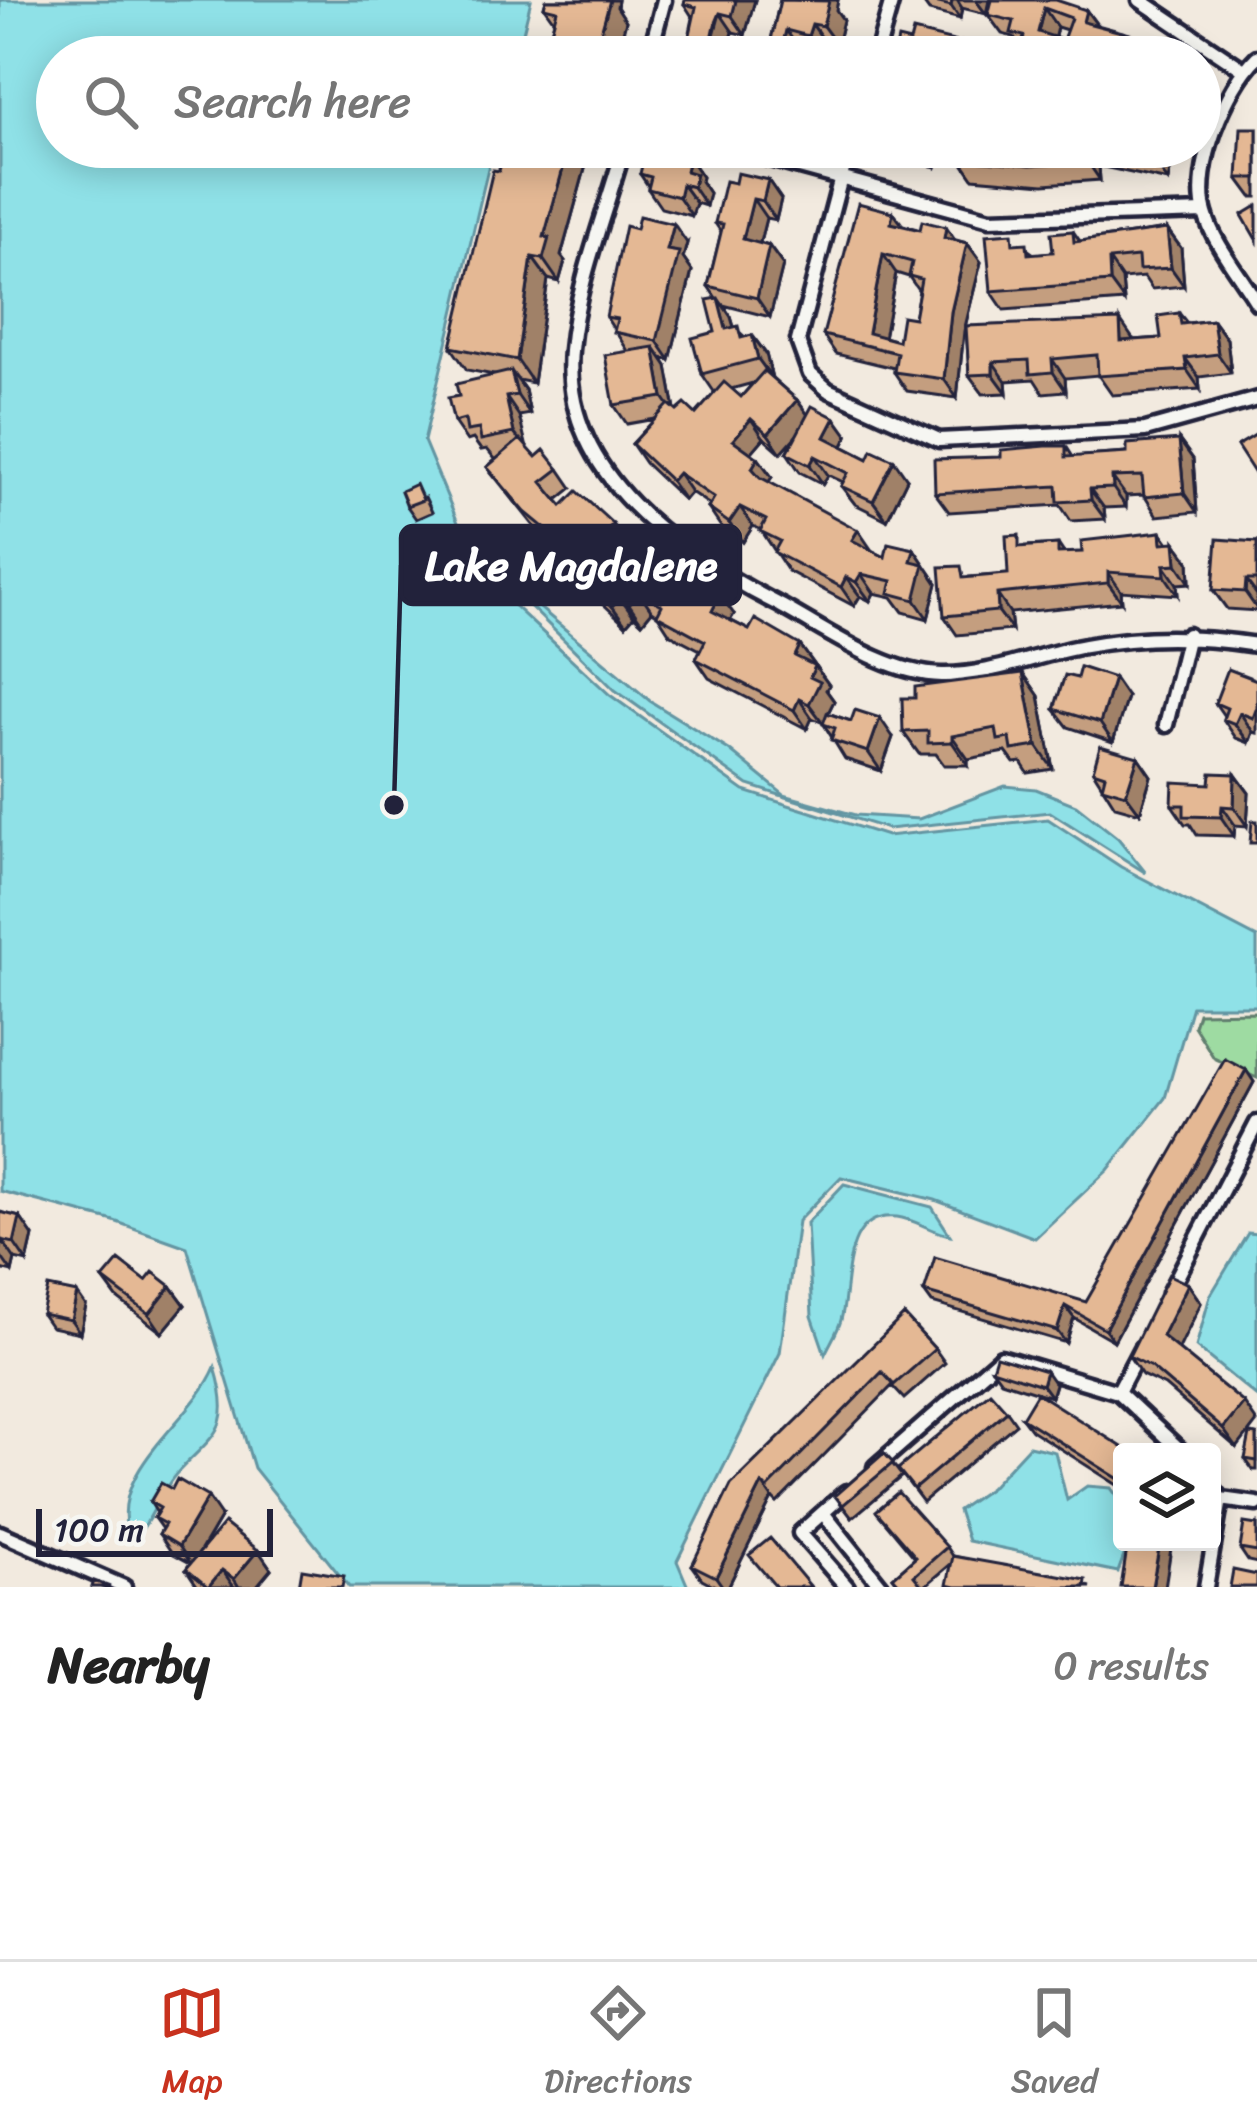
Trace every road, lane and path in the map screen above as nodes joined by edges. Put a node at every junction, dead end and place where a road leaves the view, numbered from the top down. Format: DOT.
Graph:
graph roads {
  1 [pos="664,0"];
  2 [pos="892,0"];
  3 [pos="1140,0"];
  4 [pos="655,36"];
  5 [pos="881,36"];
  6 [pos="1193,36"];
  7 [pos="1221,55"];
  8 [pos="1257,57"];
  9 [pos="1244,70"];
  10 [pos="1221,116"];
  11 [pos="618,168"];
  12 [pos="799,168"];
  13 [pos="843,168"];
  14 [pos="1207,168"];
  15 [pos="840,180"];
  16 [pos="1204,212"];
  17 [pos="1257,303"];
  18 [pos="1257,398"];
  19 [pos="1188,634"];
  20 [pos="1257,645"];
  21 [pos="1166,725"];
  22 [pos="1257,1123"];
  23 [pos="1161,1310"];
  24 [pos="1150,1330"];
  25 [pos="1118,1392"];
  26 [pos="1172,1443"];
  27 [pos="1221,1495"];
  28 [pos="1257,1504"];
  29 [pos="823,1513"];
  30 [pos="0,1533"];
  31 [pos="1210,1551"];
  32 [pos="124,1587"];
  33 [pos="847,1587"];
  34 [pos="883,1587"];
  35 [pos="1206,1587"];
  1 -- 4 [label="street"];
  2 -- 5 [label="street"];
  3 -- 6 [label="street"];
  7 -- 9 [label="street"];
  8 -- 9 [label="street"];
  9 -- 10 [label="street"];
  11 -- 19 [label="street"];
  12 -- 15 [label="street"];
  13 -- 15 [label="street"];
  14 -- 16 [label="street"];
  15 -- 16 [label="street"];
  15 -- 18 [label="street"];
  16 -- 17 [label="street"];
  19 -- 20 [label="street"];
  19 -- 21 [label="street"];
  22 -- 23 [label="street"];
  24 -- 25 [label="street"];
  25 -- 26 [label="street"];
  25 -- 29 [label="street"];
  27 -- 28 [label="street"];
  29 -- 33 [label="street"];
  29 -- 34 [label="street"];
  30 -- 32 [label="street"];
  31 -- 35 [label="street"];
}
